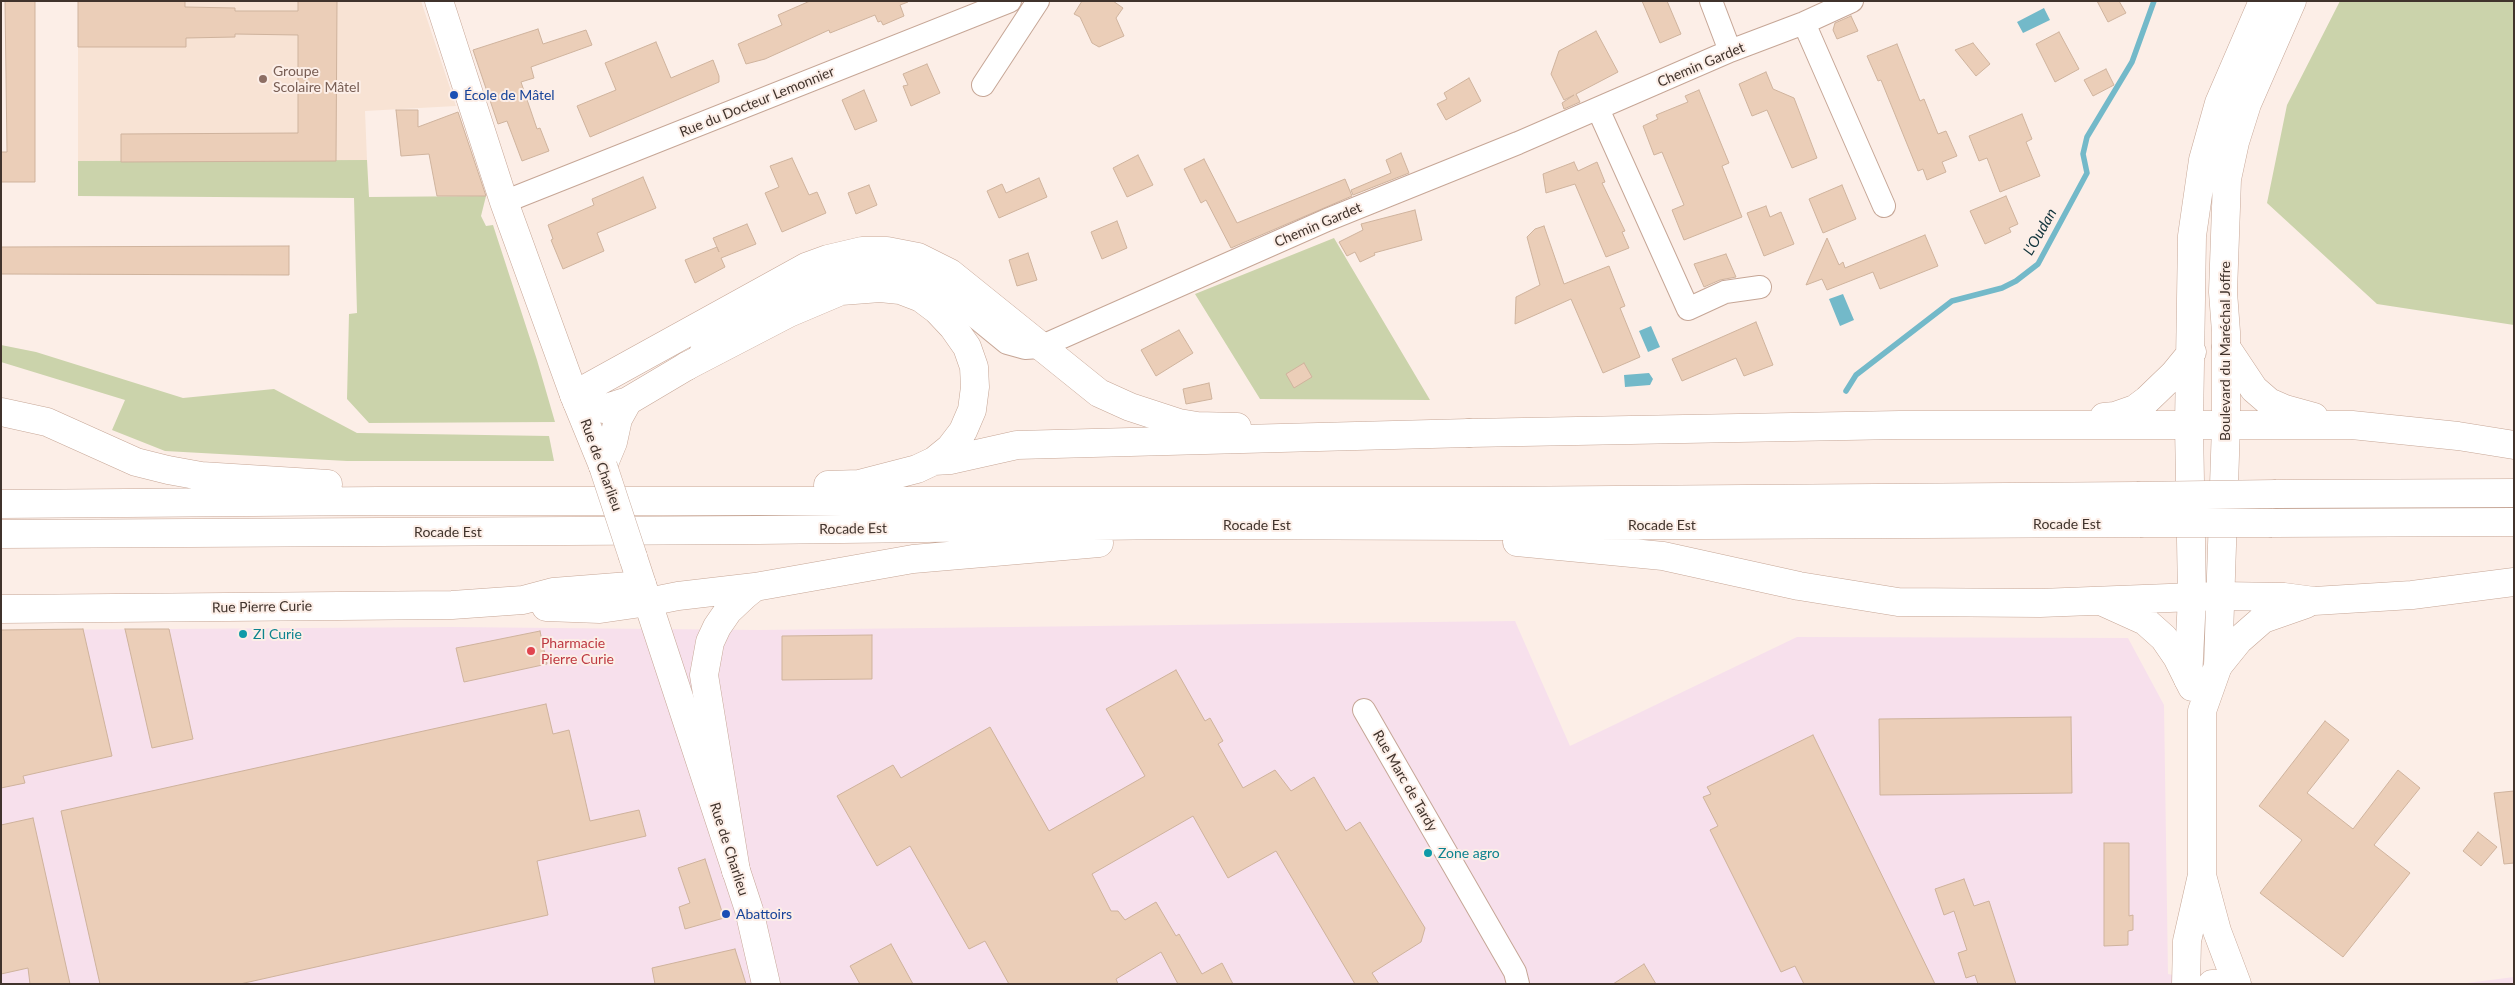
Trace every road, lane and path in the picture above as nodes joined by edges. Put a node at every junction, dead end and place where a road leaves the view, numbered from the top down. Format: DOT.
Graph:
graph roads {
  1 [pos="440,1"];
  2 [pos="1010,1"];
  3 [pos="1038,1"];
  4 [pos="1711,1"];
  5 [pos="1852,1"];
  6 [pos="2263,1"];
  7 [pos="2292,1"];
  8 [pos="1804,23"];
  9 [pos="1730,51"];
  10 [pos="983,86"];
  11 [pos="1598,109"];
  12 [pos="504,202"];
  13 [pos="1884,206"];
  14 [pos="1760,287"];
  15 [pos="1040,347"];
  16 [pos="2226,347"];
  17 [pos="2192,352"];
  18 [pos="687,366"];
  19 [pos="576,398"];
  20 [pos="628,401"];
  21 [pos="1,412"];
  22 [pos="1970,425"];
  23 [pos="2189,425"];
  24 [pos="2226,425"];
  25 [pos="2352,425"];
  26 [pos="1469,433"];
  27 [pos="2514,445"];
  28 [pos="934,461"];
  29 [pos="603,466"];
  30 [pos="2514,493"];
  31 [pos="379,501"];
  32 [pos="727,501"];
  33 [pos="1,504"];
  34 [pos="1487,522"];
  35 [pos="2514,522"];
  36 [pos="1176,524"];
  37 [pos="1560,524"];
  38 [pos="1,534"];
  39 [pos="2514,582"];
  40 [pos="755,587"];
  41 [pos="645,594"];
  42 [pos="2192,596"];
  43 [pos="2221,596"];
  44 [pos="2100,600"];
  45 [pos="2314,601"];
  46 [pos="1,609"];
  47 [pos="2218,666"];
  48 [pos="2188,679"];
  49 [pos="1364,710"];
  50 [pos="2202,711"];
  51 [pos="736,871"];
  52 [pos="2202,875"];
  53 [pos="755,931"];
  54 [pos="766,984"];
  55 [pos="780,984"];
  56 [pos="1518,984"];
  57 [pos="2186,984"];
  58 [pos="2212,984"];
  59 [pos="2226,984"];
  60 [pos="2237,984"];
  1 -- 12 [label="main road, Rue de Charlieu"];
  2 -- 12 [label="street, Rue du Docteur Lemonnier"];
  3 -- 10 [label="street"];
  4 -- 9 [label="street"];
  5 -- 8 [label="street, Chemin Gardet"];
  6 -- 17 [label="main road, Boulevard du Maréchal Joffre"];
  7 -- 16 [label="main road, Boulevard du Maréchal Joffre"];
  8 -- 9 [label="street, Chemin Gardet"];
  8 -- 13 [label="street"];
  9 -- 11 [label="street, Chemin Gardet"];
  11 -- 14 [label="street"];
  11 -- 15 [label="street, Chemin Gardet"];
  12 -- 19 [label="main road, Rue de Charlieu"];
  15 -- 18 [label="street"];
  15 -- 19 [label="main road"];
  15 -- 26 [label="main road"];
  16 -- 24 [label="main road, Boulevard du Maréchal Joffre"];
  16 -- 25 [label="main road"];
  17 -- 22 [label="main road"];
  17 -- 23 [label="main road, Boulevard du Maréchal Joffre"];
  18 -- 20 [label="main road"];
  18 -- 28 [label="main road"];
  19 -- 20 [label="main road"];
  19 -- 29 [label="main road, Rue de Charlieu"];
  20 -- 29 [label="main road"];
  21 -- 31 [label="main road"];
  22 -- 23 [label="main road"];
  22 -- 26 [label="main road"];
  23 -- 24 [label="main road"];
  23 -- 42 [label="main road, Boulevard du Maréchal Joffre"];
  24 -- 25 [label="main road"];
  24 -- 43 [label="main road, Boulevard du Maréchal Joffre"];
  25 -- 27 [label="main road"];
  26 -- 28 [label="main road"];
  28 -- 32 [label="main road"];
  29 -- 41 [label="main road, Rue de Charlieu, bridge"];
  30 -- 37 [label="main road, Rocade Est, bridge"];
  31 -- 32 [label="main road, Rocade Est"];
  31 -- 33 [label="main road, Rocade Est"];
  32 -- 34 [label="main road, Rocade Est"];
  34 -- 36 [label="main road, Rocade Est"];
  34 -- 37 [label="main road, Rocade Est"];
  34 -- 37 [label="main road"];
  35 -- 37 [label="main road, Rocade Est, bridge"];
  36 -- 38 [label="main road, Rocade Est"];
  36 -- 40 [label="main road, Rue Pierre Curie"];
  37 -- 44 [label="main road"];
  39 -- 45 [label="main road"];
  40 -- 41 [label="main road, Rue Pierre Curie"];
  40 -- 51 [label="main road"];
  41 -- 46 [label="main road, Rue Pierre Curie"];
  41 -- 51 [label="main road, Rue de Charlieu"];
  42 -- 43 [label="main road"];
  42 -- 44 [label="main road"];
  42 -- 48 [label="main road, Boulevard du Maréchal Joffre"];
  43 -- 45 [label="main road"];
  43 -- 47 [label="main road, Boulevard du Maréchal Joffre"];
  44 -- 48 [label="main road"];
  45 -- 47 [label="main road"];
  47 -- 50 [label="main road, Boulevard du Maréchal Joffre"];
  48 -- 50 [label="main road, Boulevard du Maréchal Joffre"];
  49 -- 56 [label="street, Rue Marc de Tardy"];
  50 -- 52 [label="main road, Boulevard du Maréchal Joffre"];
  51 -- 53 [label="main road, Rue de Charlieu"];
  52 -- 57 [label="main road, Boulevard du Maréchal Joffre"];
  52 -- 60 [label="main road, Boulevard du Maréchal Joffre"];
  53 -- 54 [label="main road, Rue de Charlieu"];
  53 -- 55 [label="main road, Rue de Charlieu"];
  58 -- 59 [label="main road"];
}
